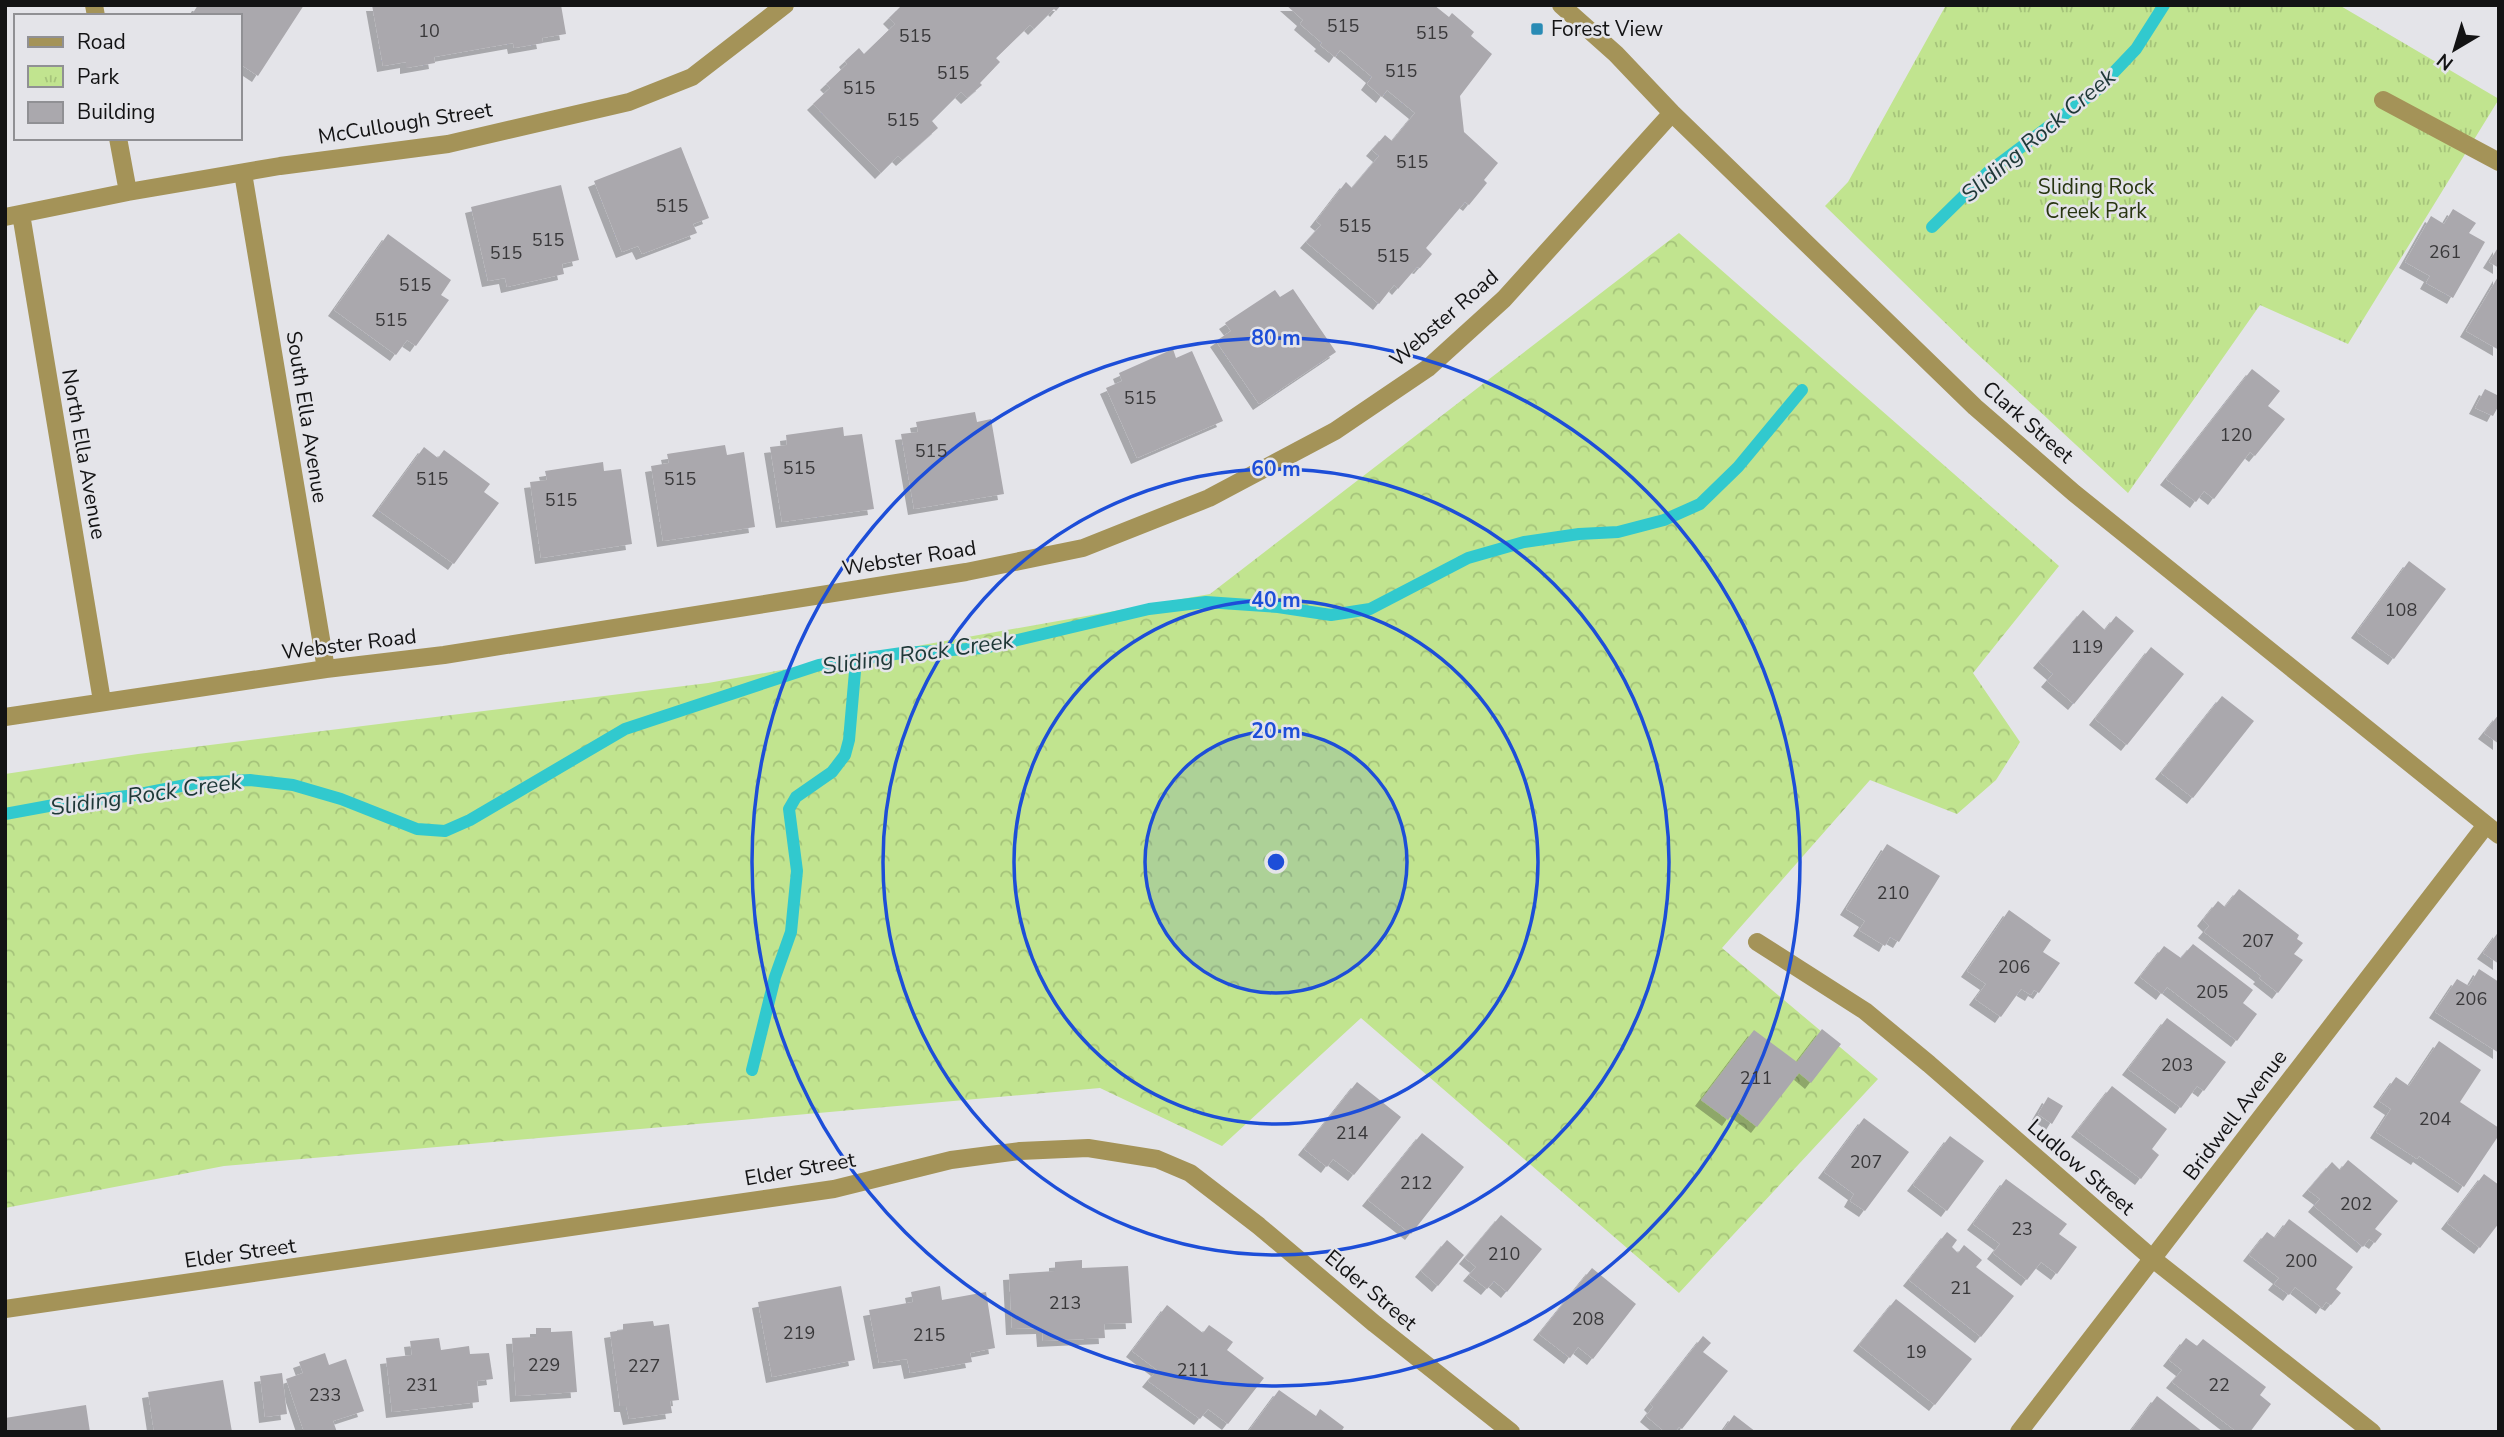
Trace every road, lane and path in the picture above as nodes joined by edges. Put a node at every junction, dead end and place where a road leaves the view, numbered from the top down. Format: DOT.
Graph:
graph roads {
  1 [pos="785,5"];
  2 [pos="1561,5"];
  3 [pos="2383,100"];
  4 [pos="1672,113"];
  5 [pos="118,140"];
  6 [pos="2499,162"];
  7 [pos="243,173"];
  8 [pos="128,192"];
  9 [pos="13,215"];
  10 [pos="326,669"];
  11 [pos="102,701"];
  12 [pos="5,717"];
  13 [pos="2492,830"];
  14 [pos="1757,942"];
  15 [pos="2153,1259"];
  16 [pos="5,1309"];
  17 [pos="1511,1432"];
  18 [pos="2019,1432"];
  19 [pos="2372,1432"];
  1 -- 7 [label="street, McCullough Street"];
  2 -- 4 [label="street, Clark Street"];
  3 -- 6 [label="street"];
  4 -- 10 [label="street, Webster Road"];
  4 -- 13 [label="street, Clark Street"];
  5 -- 8 [label="street"];
  7 -- 8 [label="street, McCullough Street"];
  7 -- 10 [label="street, South Ella Avenue"];
  8 -- 9 [label="street, McCullough Street"];
  9 -- 11 [label="street, North Ella Avenue"];
  10 -- 11 [label="street, Webster Road"];
  11 -- 12 [label="street, Webster Road"];
  13 -- 15 [label="street, Bridwell Avenue"];
  14 -- 15 [label="street, Ludlow Street"];
  15 -- 18 [label="street, Bridwell Avenue"];
  15 -- 19 [label="street, Ludlow Street"];
  16 -- 17 [label="street, Elder Street"];
}
